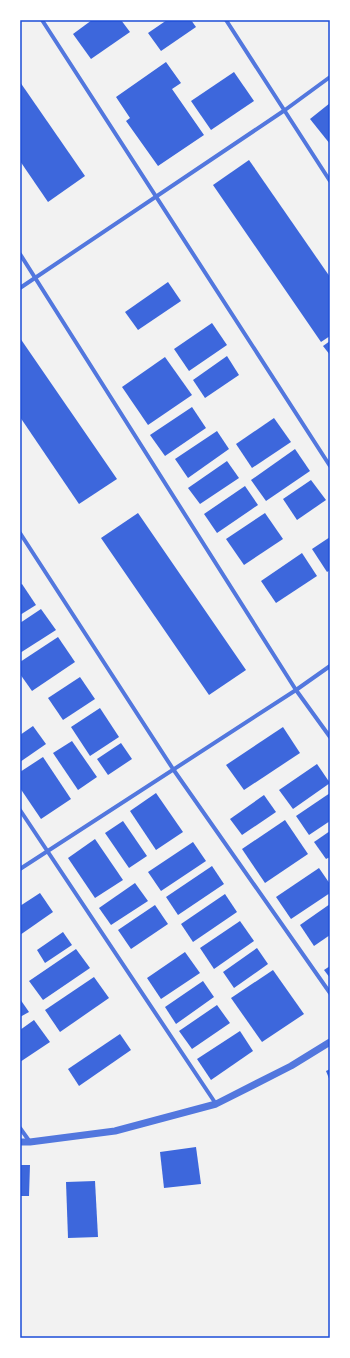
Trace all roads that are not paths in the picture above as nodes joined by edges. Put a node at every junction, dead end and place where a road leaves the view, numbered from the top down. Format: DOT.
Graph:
graph roads {
  1 [pos="42,20"];
  2 [pos="226,20"];
  3 [pos="330,77"];
  4 [pos="285,110"];
  5 [pos="330,181"];
  6 [pos="155,196"];
  7 [pos="20,254"];
  8 [pos="36,278"];
  9 [pos="20,288"];
  10 [pos="330,466"];
  11 [pos="20,533"];
  12 [pos="330,666"];
  13 [pos="296,690"];
  14 [pos="330,737"];
  15 [pos="173,769"];
  16 [pos="20,810"];
  17 [pos="47,851"];
  18 [pos="20,869"];
  19 [pos="330,993"];
  20 [pos="330,1042"];
  21 [pos="216,1104"];
  22 [pos="20,1128"];
  23 [pos="20,1142"];
  24 [pos="30,1142"];
  1 -- 6 [label="street"];
  2 -- 4 [label="street"];
  3 -- 4 [label="street"];
  4 -- 5 [label="street"];
  4 -- 6 [label="street"];
  6 -- 8 [label="street"];
  6 -- 10 [label="street"];
  7 -- 8 [label="street"];
  8 -- 9 [label="street"];
  8 -- 13 [label="street"];
  11 -- 15 [label="street"];
  12 -- 13 [label="street"];
  13 -- 14 [label="street"];
  13 -- 15 [label="street"];
  15 -- 17 [label="street"];
  15 -- 19 [label="street"];
  16 -- 17 [label="street"];
  17 -- 18 [label="street"];
  17 -- 21 [label="street"];
  20 -- 21 [label="street"];
  21 -- 24 [label="street"];
  22 -- 24 [label="street"];
  23 -- 24 [label="street"];
}
